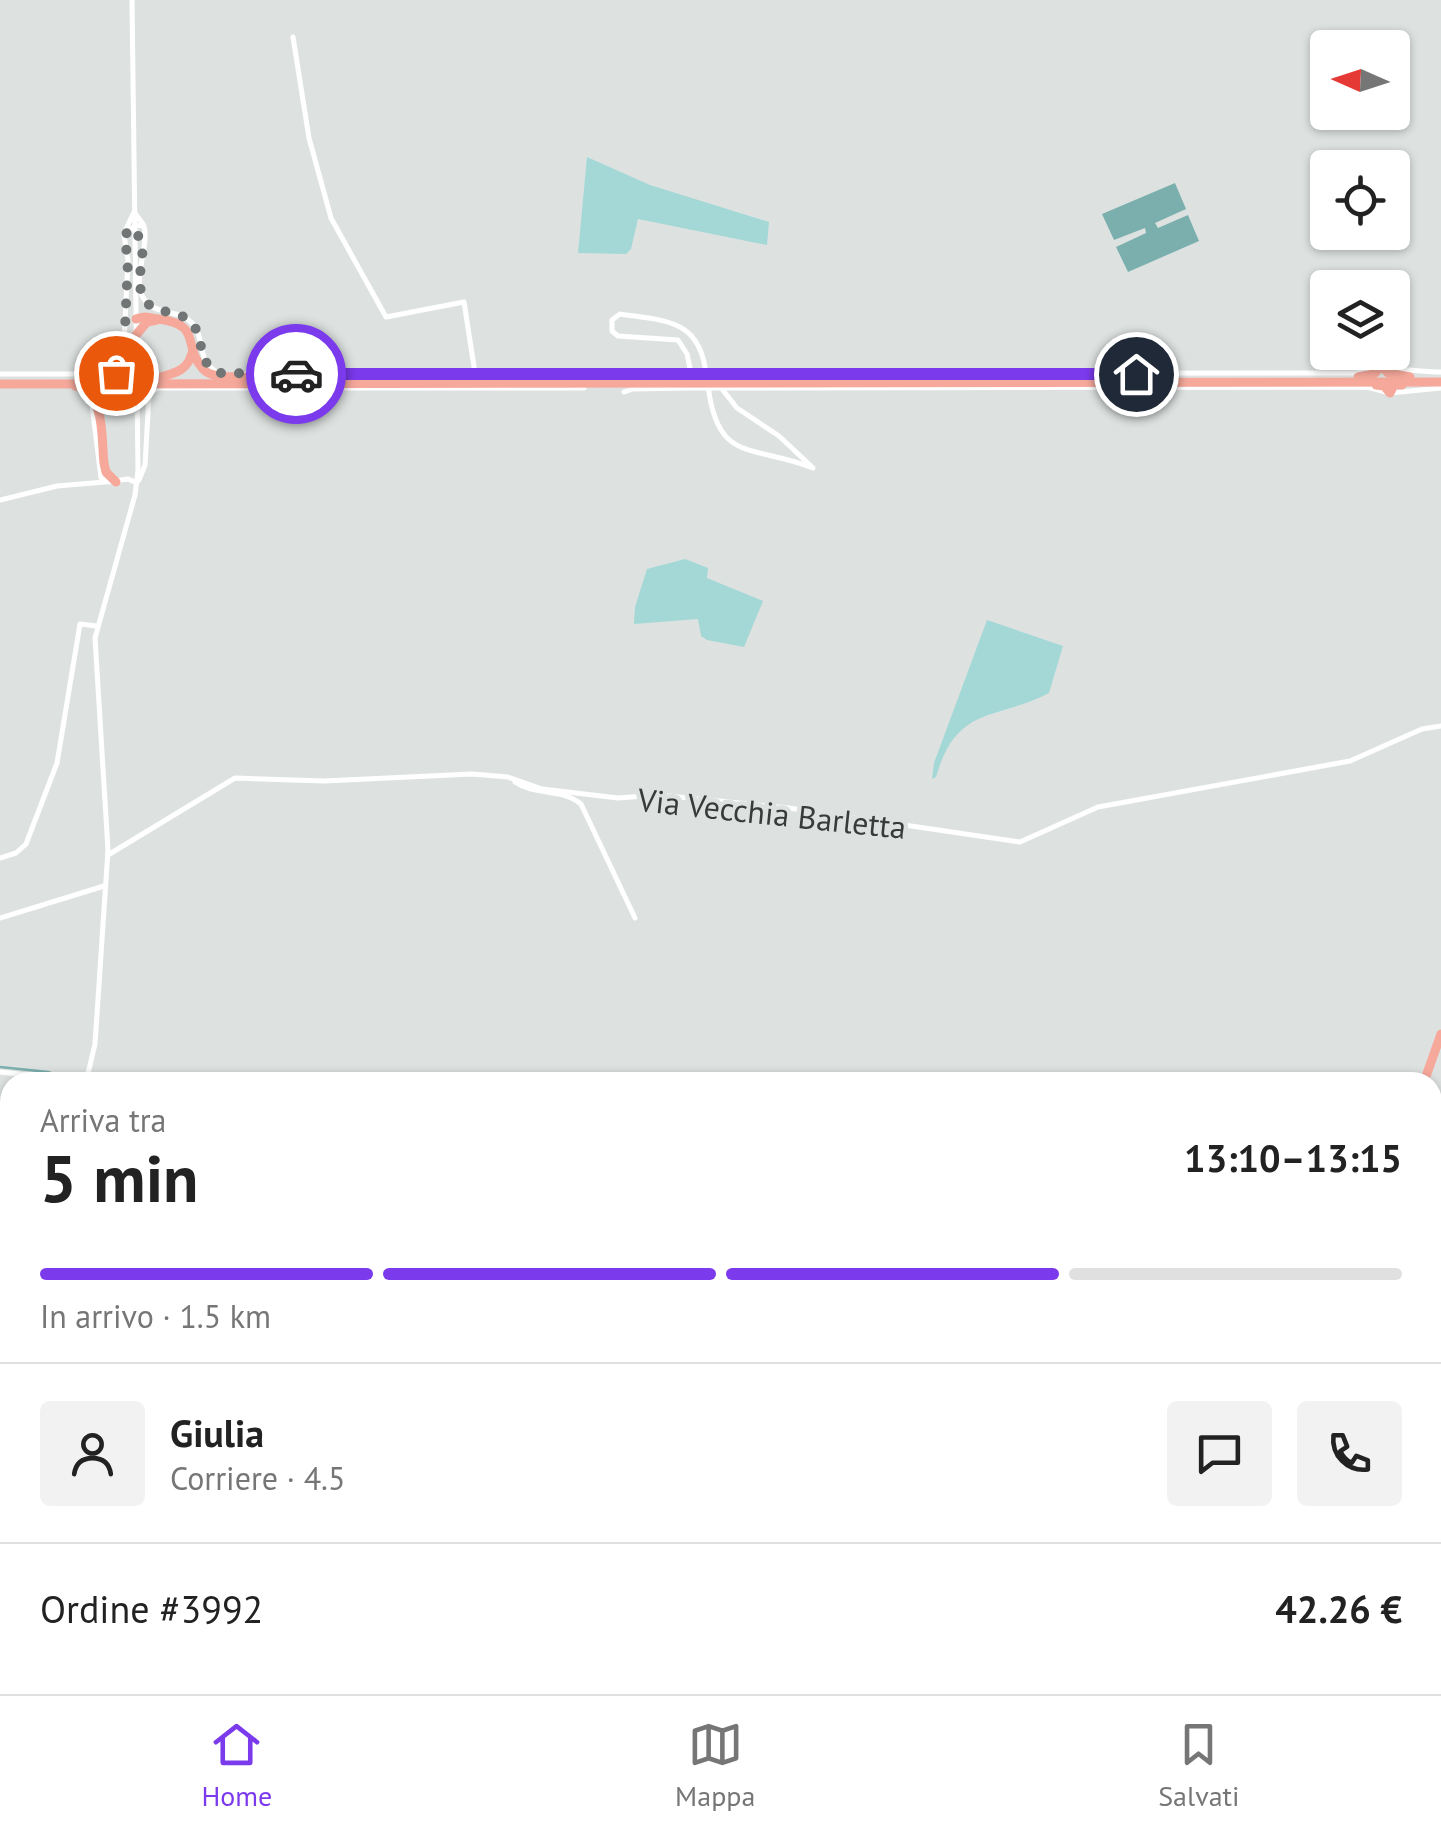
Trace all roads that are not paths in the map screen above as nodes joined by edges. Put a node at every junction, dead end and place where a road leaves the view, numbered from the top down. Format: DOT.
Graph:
graph roads {
  1 [pos="132,0"];
  2 [pos="293,37"];
  3 [pos="134,212"];
  4 [pos="144,226"];
  5 [pos="128,231"];
  6 [pos="138,241"];
  7 [pos="144,249"];
  8 [pos="136,305"];
  9 [pos="143,319"];
  10 [pos="136,335"];
  11 [pos="194,345"];
  12 [pos="1367,370"];
  13 [pos="1378,370"];
  14 [pos="1385,370"];
  15 [pos="1398,370"];
  16 [pos="475,373"];
  17 [pos="691,373"];
  18 [pos="1358,377"];
  19 [pos="152,378"];
  20 [pos="250,378"];
  21 [pos="1409,380"];
  22 [pos="1441,380"];
  23 [pos="0,381"];
  24 [pos="1369,382"];
  25 [pos="53,384"];
  26 [pos="139,384"];
  27 [pos="584,388"];
  28 [pos="716,388"];
  29 [pos="732,388"];
  30 [pos="747,388"];
  31 [pos="624,392"];
  32 [pos="1390,393"];
  33 [pos="734,403"];
  34 [pos="98,410"];
  35 [pos="779,436"];
  36 [pos="794,450"];
  37 [pos="772,457"];
  38 [pos="788,458"];
  39 [pos="138,470"];
  40 [pos="114,482"];
  41 [pos="128,482"];
  42 [pos="137,483"];
  43 [pos="135,495"];
  44 [pos="0,500"];
  45 [pos="98,626"];
  46 [pos="1441,726"];
  47 [pos="508,778"];
  48 [pos="108,855"];
  49 [pos="0,858"];
  50 [pos="104,886"];
  51 [pos="0,918"];
  52 [pos="634,918"];
  53 [pos="1441,1034"];
  54 [pos="88,1072"];
  55 [pos="1430,1072"];
  1 -- 3 [label="street"];
  2 -- 16 [label="street"];
  3 -- 4 [label="street"];
  3 -- 5 [label="street"];
  4 -- 5 [label="street"];
  4 -- 7 [label="street"];
  5 -- 6 [label="street"];
  5 -- 23 [label="street"];
  6 -- 7 [label="street"];
  6 -- 8 [label="street"];
  7 -- 16 [label="street"];
  8 -- 9 [label="highway"];
  9 -- 10 [label="highway"];
  9 -- 11 [label="highway"];
  10 -- 39 [label="street"];
  11 -- 19 [label="highway"];
  11 -- 20 [label="highway"];
  12 -- 17 [label="street"];
  13 -- 18 [label="highway"];
  14 -- 21 [label="highway"];
  15 -- 22 [label="street"];
  16 -- 17 [label="street"];
  17 -- 37 [label="street"];
  18 -- 20 [label="highway"];
  18 -- 21 [label="highway"];
  19 -- 20 [label="highway"];
  19 -- 23 [label="highway"];
  21 -- 22 [label="highway"];
  21 -- 24 [label="highway"];
  21 -- 32 [label="highway"];
  22 -- 32 [label="street"];
  23 -- 25 [label="highway"];
  23 -- 40 [label="street"];
  24 -- 26 [label="highway"];
  24 -- 32 [label="highway"];
  25 -- 26 [label="highway"];
  25 -- 34 [label="highway"];
  26 -- 34 [label="highway"];
  27 -- 42 [label="street"];
  28 -- 29 [label="street"];
  28 -- 31 [label="street"];
  28 -- 33 [label="street"];
  29 -- 30 [label="street"];
  29 -- 33 [label="street"];
  30 -- 32 [label="street"];
  30 -- 33 [label="street"];
  33 -- 35 [label="street"];
  34 -- 40 [label="highway"];
  35 -- 36 [label="street"];
  35 -- 37 [label="street"];
  36 -- 37 [label="street"];
  36 -- 38 [label="street"];
  36 -- 38 [label="street"];
  37 -- 38 [label="street"];
  39 -- 41 [label="street"];
  39 -- 42 [label="street"];
  40 -- 41 [label="street"];
  40 -- 44 [label="street"];
  41 -- 42 [label="street"];
  41 -- 43 [label="street"];
  42 -- 43 [label="street"];
  43 -- 45 [label="street"];
  45 -- 48 [label="street"];
  45 -- 49 [label="street"];
  46 -- 47 [label="street, Via Vecchia Barletta"];
  47 -- 48 [label="street, Via Vecchia Barletta"];
  47 -- 52 [label="street"];
  48 -- 50 [label="street"];
  50 -- 51 [label="street"];
  50 -- 54 [label="street"];
  53 -- 55 [label="highway"];
}
